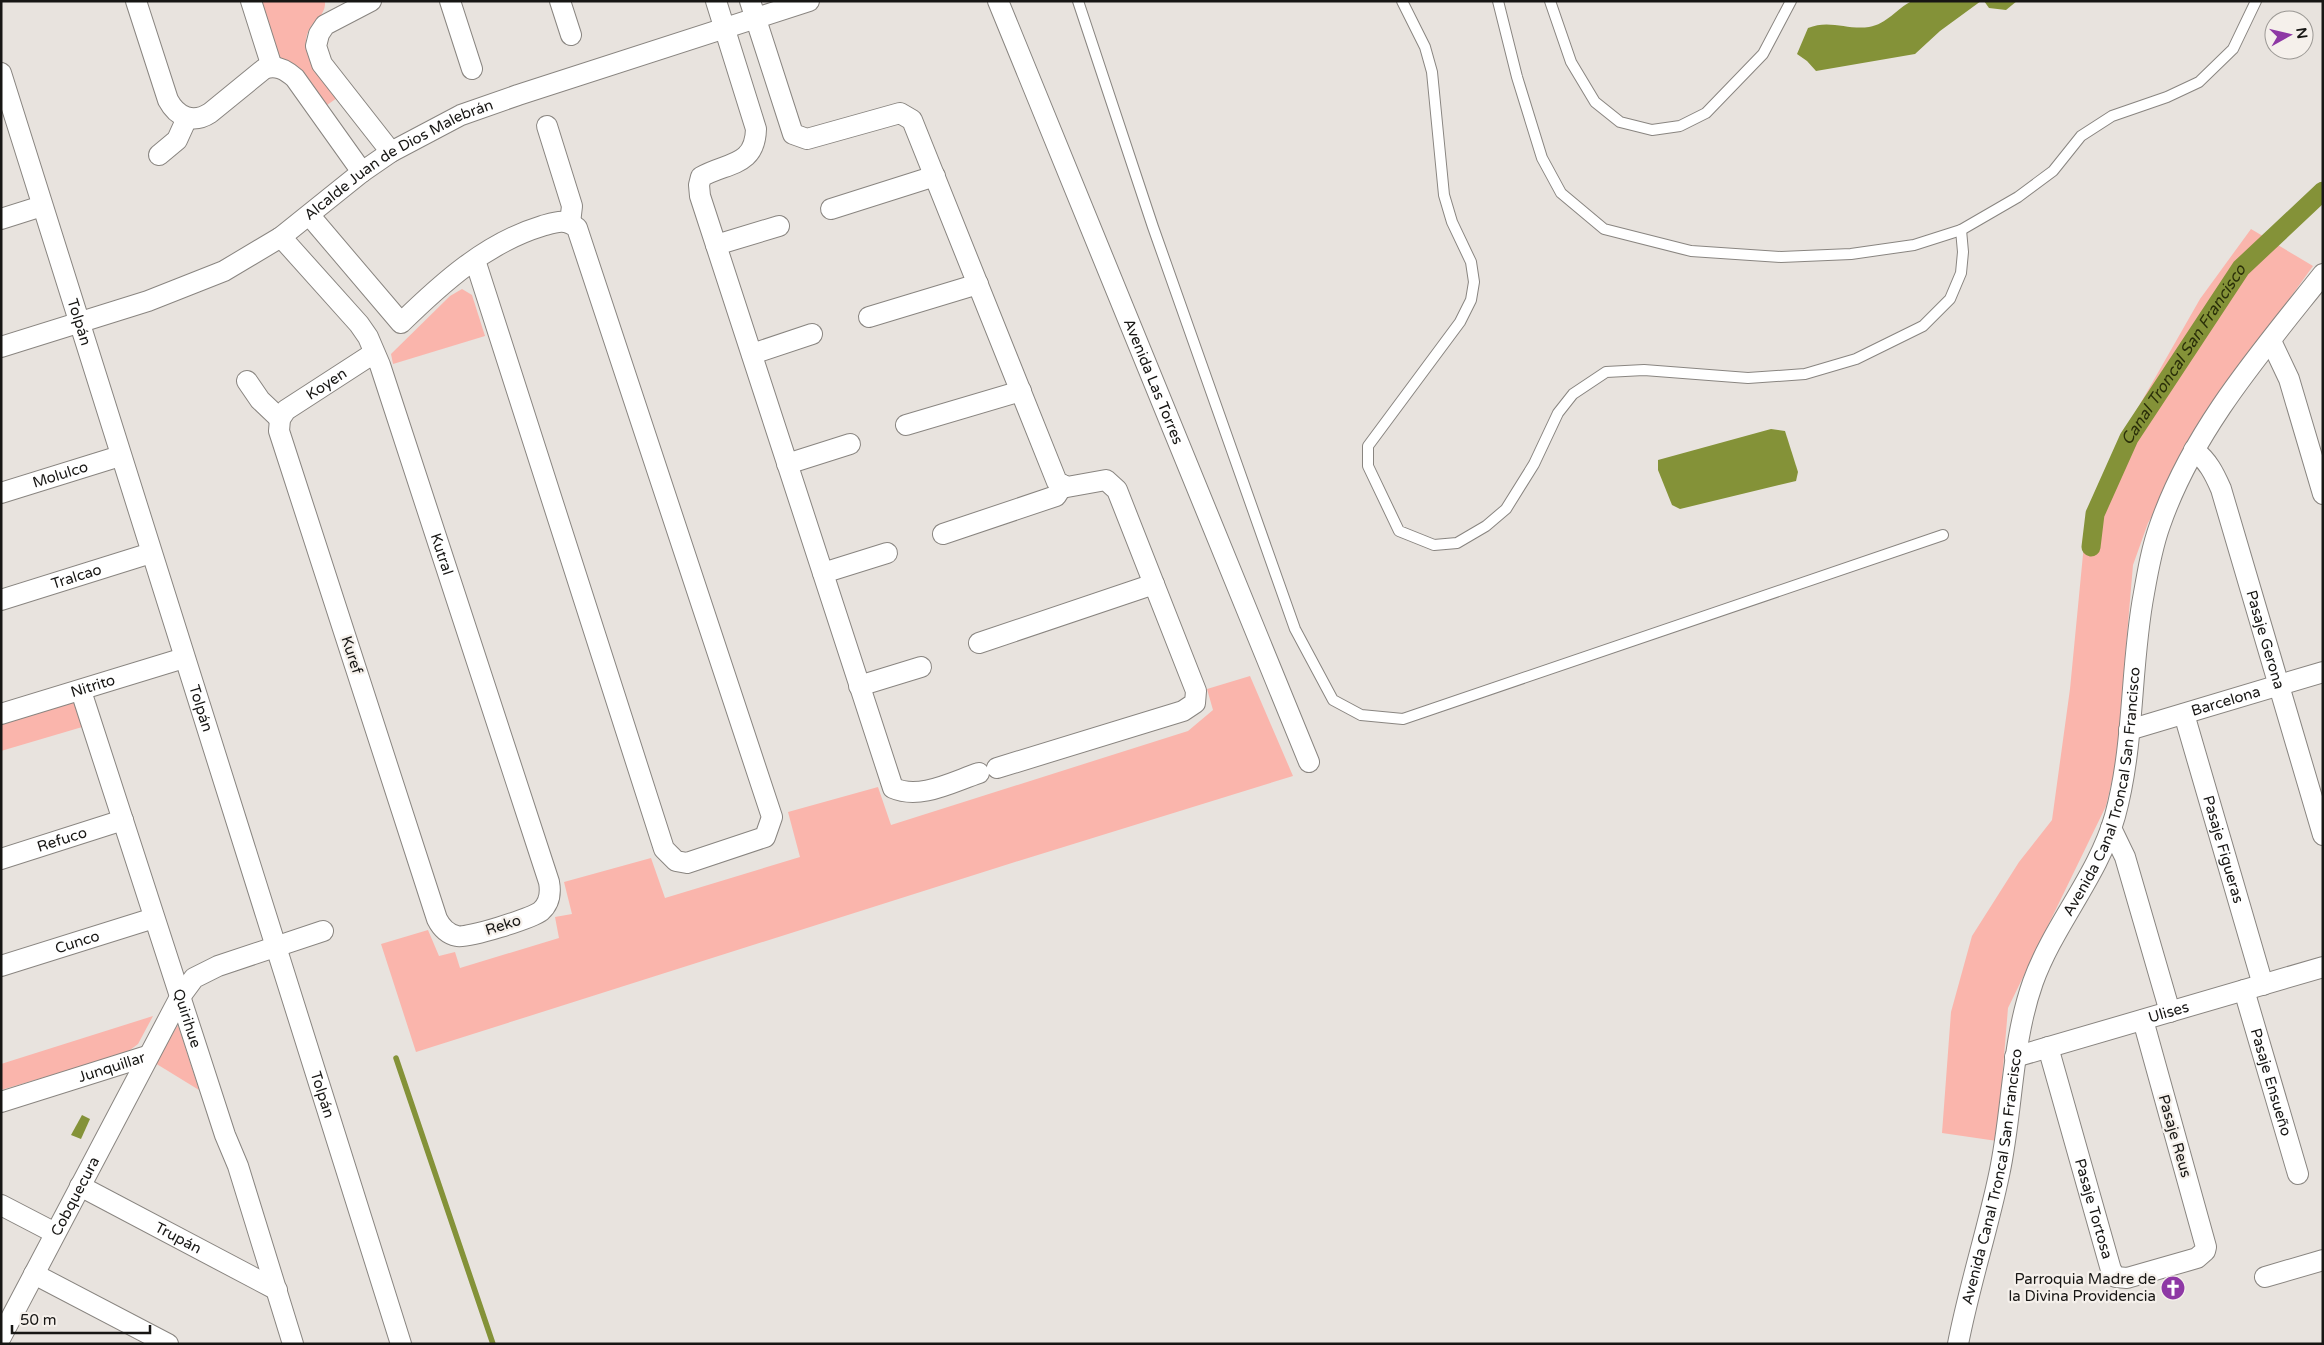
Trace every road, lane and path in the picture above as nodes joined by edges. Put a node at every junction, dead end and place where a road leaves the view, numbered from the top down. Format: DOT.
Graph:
graph roads {
  1 [pos="136,1"];
  2 [pos="251,1"];
  3 [pos="371,1"];
  4 [pos="450,1"];
  5 [pos="560,1"];
  6 [pos="716,1"];
  7 [pos="809,1"];
  8 [pos="998,1"];
  9 [pos="1078,1"];
  10 [pos="1402,1"];
  11 [pos="1498,1"];
  12 [pos="1550,1"];
  13 [pos="1791,1"];
  14 [pos="2256,1"];
  15 [pos="334,10"];
  16 [pos="752,10"];
  17 [pos="724,28"];
  18 [pos="571,35"];
  19 [pos="272,67"];
  20 [pos="472,69"];
  21 [pos="1,73"];
  22 [pos="187,118"];
  23 [pos="547,126"];
  24 [pos="391,152"];
  25 [pos="159,155"];
  26 [pos="362,172"];
  27 [pos="934,176"];
  28 [pos="42,206"];
  29 [pos="831,209"];
  30 [pos="310,216"];
  31 [pos="1,219"];
  32 [pos="570,223"];
  33 [pos="779,226"];
  34 [pos="1961,230"];
  35 [pos="282,237"];
  36 [pos="716,245"];
  37 [pos="475,260"];
  38 [pos="2323,274"];
  39 [pos="978,284"];
  40 [pos="869,317"];
  41 [pos="79,323"];
  42 [pos="812,334"];
  43 [pos="2271,341"];
  44 [pos="1,346"];
  45 [pos="374,353"];
  46 [pos="752,354"];
  47 [pos="247,382"];
  48 [pos="1020,391"];
  49 [pos="280,419"];
  50 [pos="906,425"];
  51 [pos="850,444"];
  52 [pos="2194,450"];
  53 [pos="120,456"];
  54 [pos="787,464"];
  55 [pos="1063,485"];
  56 [pos="1,493"];
  57 [pos="2323,494"];
  58 [pos="943,534"];
  59 [pos="1943,535"];
  60 [pos="151,553"];
  61 [pos="887,553"];
  62 [pos="823,573"];
  63 [pos="1154,584"];
  64 [pos="1,600"];
  65 [pos="979,644"];
  66 [pos="184,658"];
  67 [pos="921,667"];
  68 [pos="2323,672"];
  69 [pos="859,686"];
  70 [pos="2278,686"];
  71 [pos="81,691"];
  72 [pos="1,714"];
  73 [pos="2184,714"];
  74 [pos="2129,730"];
  75 [pos="1309,762"];
  76 [pos="123,820"];
  77 [pos="2111,828"];
  78 [pos="2323,836"];
  79 [pos="1,859"];
  80 [pos="549,900"];
  81 [pos="154,918"];
  82 [pos="322,931"];
  83 [pos="451,934"];
  84 [pos="276,947"];
  85 [pos="1,966"];
  86 [pos="2323,967"];
  87 [pos="2263,985"];
  88 [pos="2244,990"];
  89 [pos="180,997"];
  90 [pos="2170,1012"];
  91 [pos="2143,1020"];
  92 [pos="2048,1048"];
  93 [pos="147,1056"];
  94 [pos="2015,1057"];
  95 [pos="1,1102"];
  96 [pos="2298,1174"];
  97 [pos="80,1186"];
  98 [pos="1,1205"];
  99 [pos="55,1233"];
  100 [pos="2205,1252"];
  101 [pos="2323,1260"];
  102 [pos="34,1274"];
  103 [pos="2265,1278"];
  104 [pos="276,1290"];
  105 [pos="4,1324"];
  106 [pos="168,1344"];
  107 [pos="294,1344"];
  108 [pos="401,1344"];
  109 [pos="1958,1344"];
  1 -- 22 [label="street"];
  2 -- 19 [label="street"];
  3 -- 15 [label="street"];
  4 -- 20 [label="street"];
  5 -- 18 [label="street"];
  6 -- 17 [label="street"];
  7 -- 16 [label="street, Alcalde Juan de Dios Malebrán"];
  8 -- 75 [label="street, Avenida Las Torres"];
  9 -- 59 [label="lane"];
  10 -- 34 [label="lane"];
  11 -- 34 [label="lane"];
  12 -- 13 [label="lane"];
  14 -- 34 [label="lane"];
  15 -- 24 [label="street"];
  16 -- 17 [label="street, Alcalde Juan de Dios Malebrán"];
  16 -- 27 [label="street"];
  17 -- 24 [label="street, Alcalde Juan de Dios Malebrán"];
  17 -- 36 [label="street"];
  19 -- 22 [label="street"];
  19 -- 26 [label="street"];
  21 -- 28 [label="street, Tolpán"];
  22 -- 25 [label="street"];
  23 -- 32 [label="street"];
  24 -- 26 [label="street, Alcalde Juan de Dios Malebrán"];
  26 -- 30 [label="street, Alcalde Juan de Dios Malebrán"];
  27 -- 29 [label="street"];
  27 -- 39 [label="street"];
  28 -- 31 [label="street"];
  28 -- 41 [label="street, Tolpán"];
  30 -- 35 [label="street, Alcalde Juan de Dios Malebrán"];
  30 -- 37 [label="street"];
  32 -- 37 [label="street"];
  32 -- 37 [label="street"];
  33 -- 36 [label="street"];
  35 -- 41 [label="street, Alcalde Juan de Dios Malebrán"];
  35 -- 45 [label="street, Kutral"];
  36 -- 46 [label="street"];
  38 -- 43 [label="street, Avenida Canal Troncal San Francisco"];
  39 -- 40 [label="street"];
  39 -- 48 [label="street"];
  41 -- 44 [label="street, Alcalde Juan de Dios Malebrán"];
  41 -- 53 [label="street, Tolpán"];
  42 -- 46 [label="street"];
  43 -- 52 [label="street, Avenida Canal Troncal San Francisco"];
  43 -- 57 [label="street"];
  45 -- 49 [label="street, Koyen"];
  45 -- 80 [label="street, Kutral"];
  46 -- 54 [label="street"];
  47 -- 49 [label="street"];
  48 -- 50 [label="street"];
  48 -- 55 [label="street"];
  49 -- 83 [label="street, Kuref"];
  51 -- 54 [label="street"];
  52 -- 70 [label="street, Pasaje Gerona"];
  52 -- 74 [label="street, Avenida Canal Troncal San Francisco"];
  53 -- 56 [label="street, Molulco"];
  53 -- 60 [label="street, Tolpán"];
  54 -- 62 [label="street"];
  55 -- 58 [label="street"];
  55 -- 63 [label="street"];
  60 -- 64 [label="street, Tralcao"];
  60 -- 66 [label="street, Tolpán"];
  61 -- 62 [label="street"];
  62 -- 69 [label="street"];
  63 -- 65 [label="street"];
  63 -- 69 [label="street"];
  66 -- 71 [label="street, Nitrito"];
  66 -- 84 [label="street, Tolpán"];
  67 -- 69 [label="street"];
  68 -- 70 [label="street, Barcelona"];
  70 -- 73 [label="street, Barcelona"];
  70 -- 78 [label="street, Pasaje Gerona"];
  71 -- 72 [label="street, Nitrito"];
  71 -- 76 [label="street, Quirihue"];
  73 -- 74 [label="street, Barcelona"];
  73 -- 87 [label="street, Pasaje Figueras"];
  74 -- 77 [label="street, Avenida Canal Troncal San Francisco"];
  76 -- 79 [label="street, Refuco"];
  76 -- 81 [label="street, Quirihue"];
  77 -- 90 [label="street"];
  77 -- 94 [label="street, Avenida Canal Troncal San Francisco"];
  80 -- 83 [label="street, Reko"];
  81 -- 85 [label="street, Cunco"];
  81 -- 89 [label="street, Quirihue"];
  82 -- 84 [label="street, Junquillar"];
  84 -- 89 [label="street, Junquillar"];
  84 -- 108 [label="street, Tolpán"];
  86 -- 87 [label="street, Ulises"];
  87 -- 88 [label="street, Ulises"];
  88 -- 90 [label="street, Ulises"];
  88 -- 96 [label="street, Pasaje Ensueño"];
  89 -- 93 [label="street, Junquillar"];
  89 -- 104 [label="street, Quirihue"];
  90 -- 91 [label="street, Ulises"];
  91 -- 92 [label="street, Ulises"];
  91 -- 100 [label="street, Pasaje Reus"];
  92 -- 94 [label="street, Ulises"];
  92 -- 100 [label="street, Pasaje Tortosa"];
  93 -- 95 [label="street, Junquillar"];
  93 -- 97 [label="street, Cobquecura"];
  94 -- 109 [label="street, Avenida Canal Troncal San Francisco"];
  97 -- 99 [label="street, Cobquecura"];
  97 -- 104 [label="street, Trupán"];
  98 -- 99 [label="street"];
  99 -- 102 [label="street, Cobquecura"];
  101 -- 103 [label="street"];
  102 -- 105 [label="street, Cobquecura"];
  102 -- 106 [label="street"];
  104 -- 107 [label="street, Quirihue"];
}
